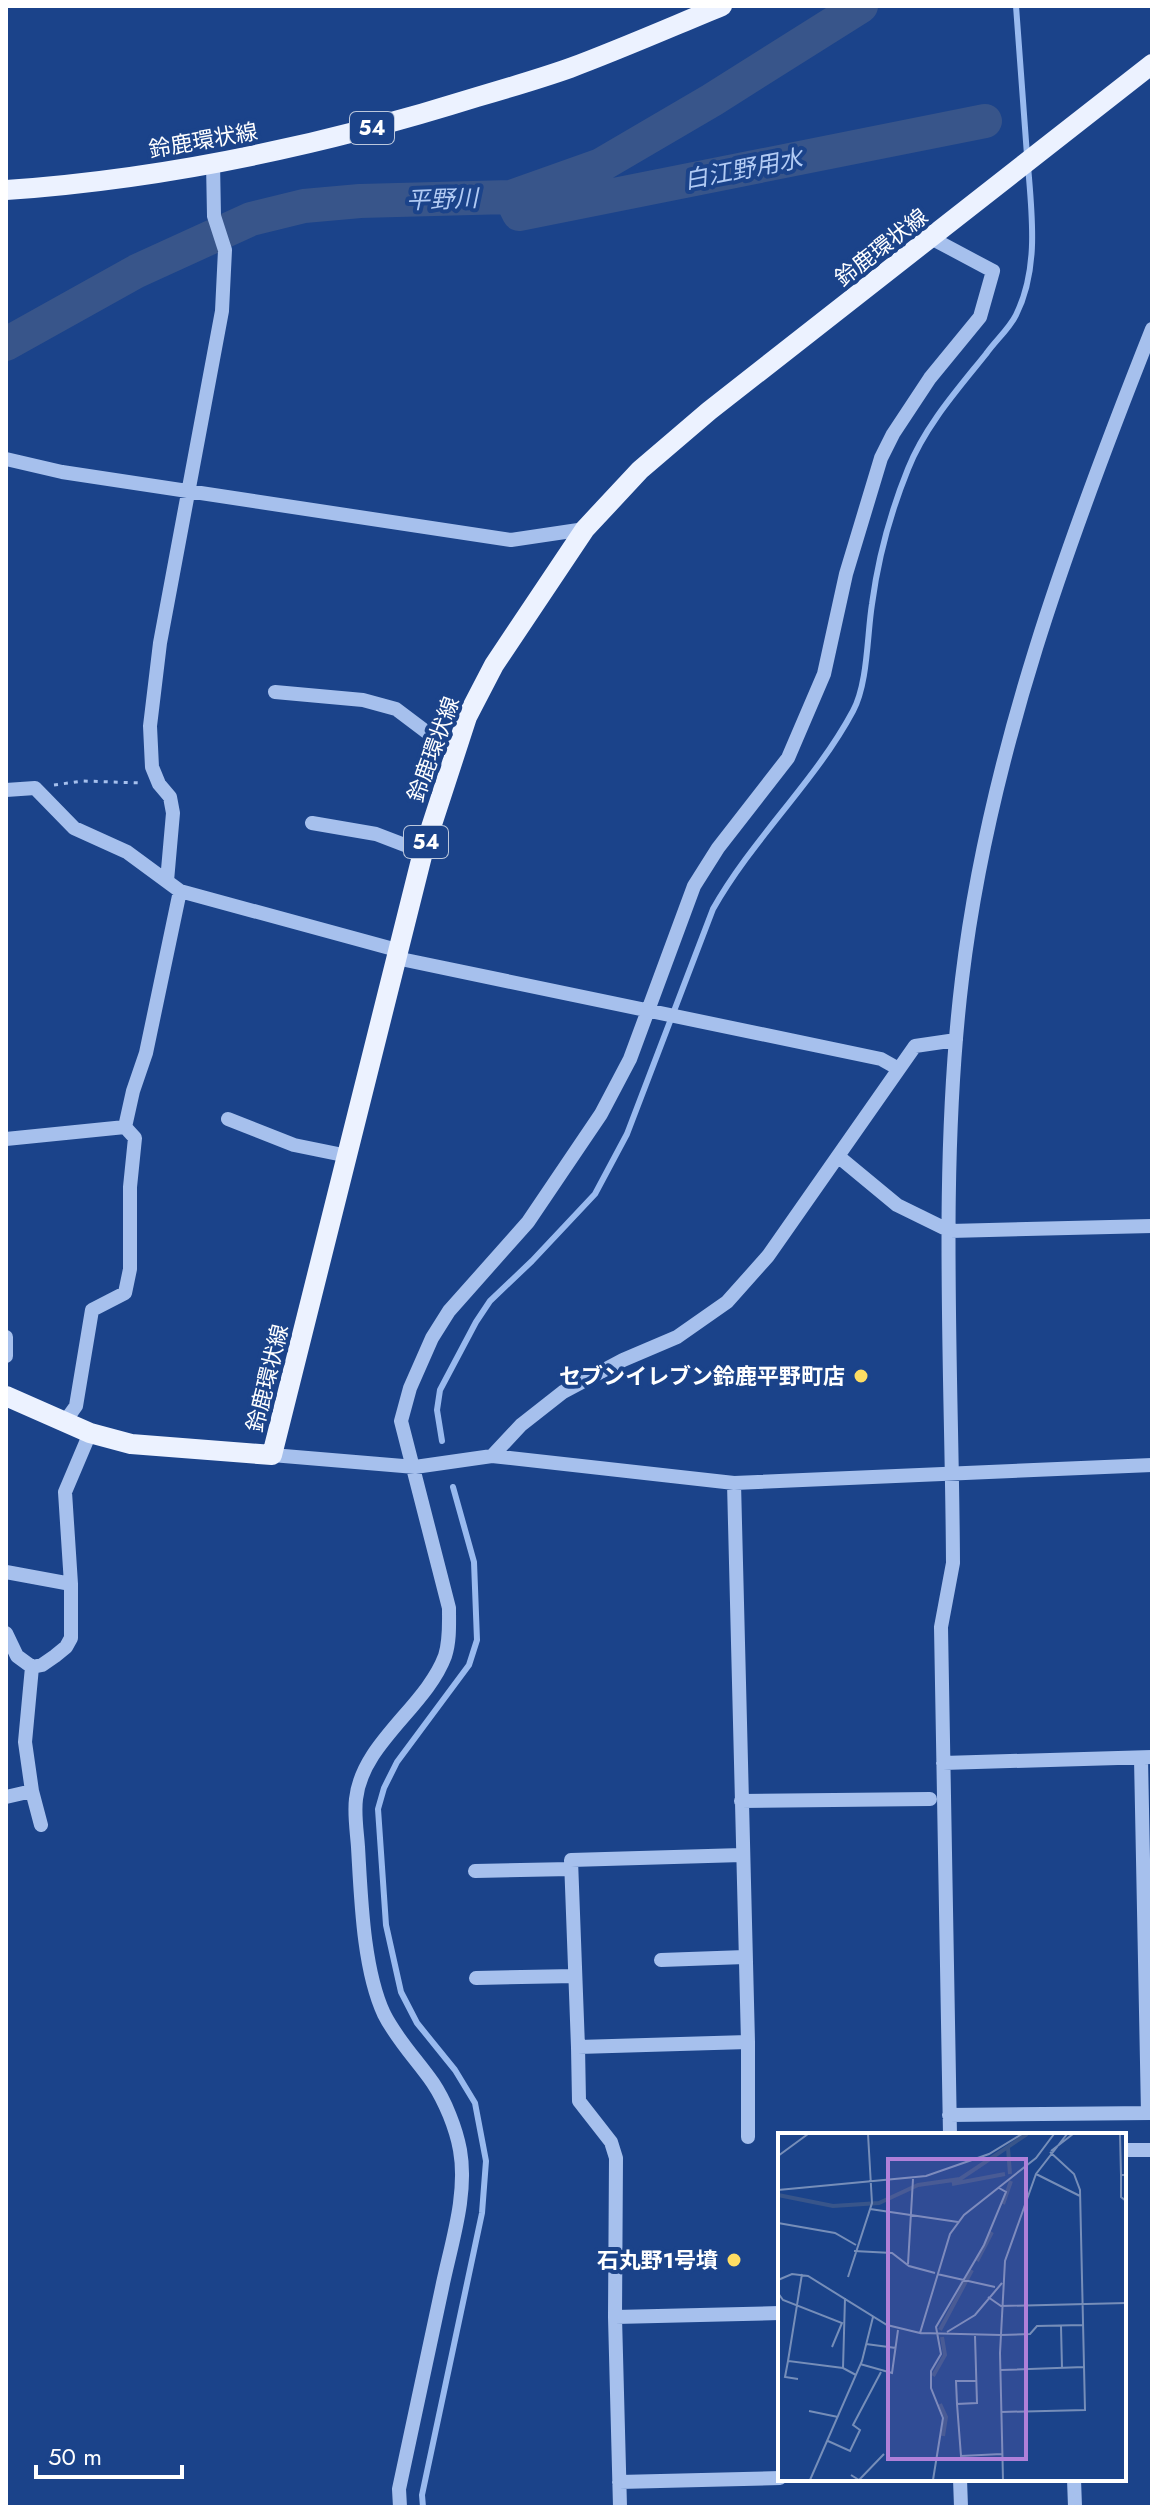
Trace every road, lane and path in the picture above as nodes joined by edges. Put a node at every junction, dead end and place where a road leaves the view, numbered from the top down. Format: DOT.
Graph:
graph roads {
  1 [pos="722,6"];
  2 [pos="1152,64"];
  3 [pos="213,163"];
  4 [pos="6,190"];
  5 [pos="931,238"];
  6 [pos="1152,329"];
  7 [pos="6,459"];
  8 [pos="188,490"];
  9 [pos="585,529"];
  10 [pos="275,692"];
  11 [pos="453,752"];
  12 [pos="159,784"];
  13 [pos="35,788"];
  14 [pos="6,790"];
  15 [pos="312,823"];
  16 [pos="423,852"];
  17 [pos="167,881"];
  18 [pos="180,891"];
  19 [pos="396,954"];
  20 [pos="652,1013"];
  21 [pos="956,1040"];
  22 [pos="897,1068"];
  23 [pos="228,1119"];
  24 [pos="125,1127"];
  25 [pos="6,1139"];
  26 [pos="348,1156"];
  27 [pos="839,1157"];
  28 [pos="1152,1226"];
  29 [pos="950,1231"];
  30 [pos="6,1337"];
  31 [pos="6,1356"];
  32 [pos="6,1396"];
  33 [pos="66,1420"];
  34 [pos="90,1433"];
  35 [pos="272,1455"];
  36 [pos="492,1456"];
  37 [pos="1152,1465"];
  38 [pos="415,1467"];
  39 [pos="953,1475"];
  40 [pos="734,1483"];
  41 [pos="6,1572"];
  42 [pos="71,1584"];
  43 [pos="6,1633"];
  44 [pos="32,1667"];
  45 [pos="1146,1757"];
  46 [pos="943,1763"];
  47 [pos="32,1791"];
  48 [pos="6,1797"];
  49 [pos="930,1799"];
  50 [pos="741,1801"];
  51 [pos="41,1825"];
  52 [pos="742,1855"];
  53 [pos="571,1869"];
  54 [pos="475,1871"];
  55 [pos="745,1957"];
  56 [pos="661,1960"];
  57 [pos="575,1976"];
  58 [pos="476,1978"];
  59 [pos="748,2042"];
  60 [pos="578,2047"];
  61 [pos="1150,2113"];
  62 [pos="949,2115"];
  63 [pos="950,2133"];
  64 [pos="748,2137"];
  65 [pos="1126,2150"];
  66 [pos="1152,2150"];
  67 [pos="778,2313"];
  68 [pos="615,2317"];
  69 [pos="778,2478"];
  70 [pos="960,2481"];
  71 [pos="1074,2481"];
  72 [pos="619,2482"];
  73 [pos="400,2507"];
  74 [pos="620,2507"];
  75 [pos="961,2507"];
  76 [pos="1075,2507"];
  1 -- 3 [label="main road, 鈴鹿環状線 / 54"];
  2 -- 5 [label="main road, 鈴鹿環状線 / 54"];
  3 -- 4 [label="main road, 鈴鹿環状線 / 54"];
  3 -- 8 [label="street"];
  5 -- 9 [label="main road, 鈴鹿環状線 / 54"];
  5 -- 20 [label="street"];
  6 -- 21 [label="street"];
  7 -- 8 [label="street"];
  8 -- 9 [label="street"];
  8 -- 12 [label="street"];
  9 -- 11 [label="main road, 鈴鹿環状線 / 54"];
  10 -- 11 [label="street"];
  11 -- 16 [label="main road, 鈴鹿環状線 / 54"];
  12 -- 13 [label="path"];
  12 -- 17 [label="street"];
  13 -- 14 [label="street"];
  13 -- 17 [label="street"];
  15 -- 16 [label="street"];
  16 -- 19 [label="main road, 鈴鹿環状線 / 54"];
  17 -- 18 [label="street"];
  18 -- 19 [label="street"];
  18 -- 24 [label="street"];
  19 -- 20 [label="street"];
  19 -- 26 [label="main road, 鈴鹿環状線 / 54"];
  20 -- 22 [label="street"];
  20 -- 38 [label="street"];
  21 -- 22 [label="street"];
  21 -- 29 [label="street"];
  22 -- 27 [label="street"];
  23 -- 26 [label="street"];
  24 -- 25 [label="street"];
  24 -- 33 [label="street"];
  26 -- 35 [label="main road, 鈴鹿環状線 / 54"];
  27 -- 29 [label="street"];
  27 -- 36 [label="street"];
  28 -- 29 [label="street"];
  29 -- 39 [label="street"];
  30 -- 31 [label="street"];
  32 -- 33 [label="main road, 鈴鹿環状線"];
  33 -- 34 [label="main road, 鈴鹿環状線"];
  34 -- 35 [label="main road, 鈴鹿環状線"];
  34 -- 42 [label="street"];
  35 -- 38 [label="street"];
  36 -- 38 [label="street"];
  36 -- 40 [label="street"];
  37 -- 39 [label="street"];
  38 -- 73 [label="street"];
  39 -- 40 [label="street"];
  39 -- 46 [label="street"];
  40 -- 50 [label="street"];
  41 -- 42 [label="street"];
  42 -- 44 [label="street"];
  43 -- 44 [label="street"];
  44 -- 47 [label="street"];
  45 -- 46 [label="street"];
  45 -- 61 [label="street"];
  46 -- 62 [label="street"];
  47 -- 48 [label="street"];
  47 -- 51 [label="street"];
  49 -- 50 [label="street"];
  50 -- 52 [label="street"];
  52 -- 53 [label="street"];
  52 -- 55 [label="street"];
  53 -- 54 [label="street"];
  53 -- 57 [label="street"];
  55 -- 56 [label="street"];
  55 -- 59 [label="street"];
  57 -- 58 [label="street"];
  57 -- 60 [label="street"];
  59 -- 60 [label="street"];
  59 -- 64 [label="street"];
  60 -- 68 [label="street"];
  61 -- 62 [label="street"];
  62 -- 63 [label="street"];
  65 -- 66 [label="street"];
  67 -- 68 [label="street"];
  68 -- 72 [label="street"];
  69 -- 72 [label="street"];
  70 -- 75 [label="street"];
  71 -- 76 [label="street"];
  72 -- 74 [label="street"];
}
